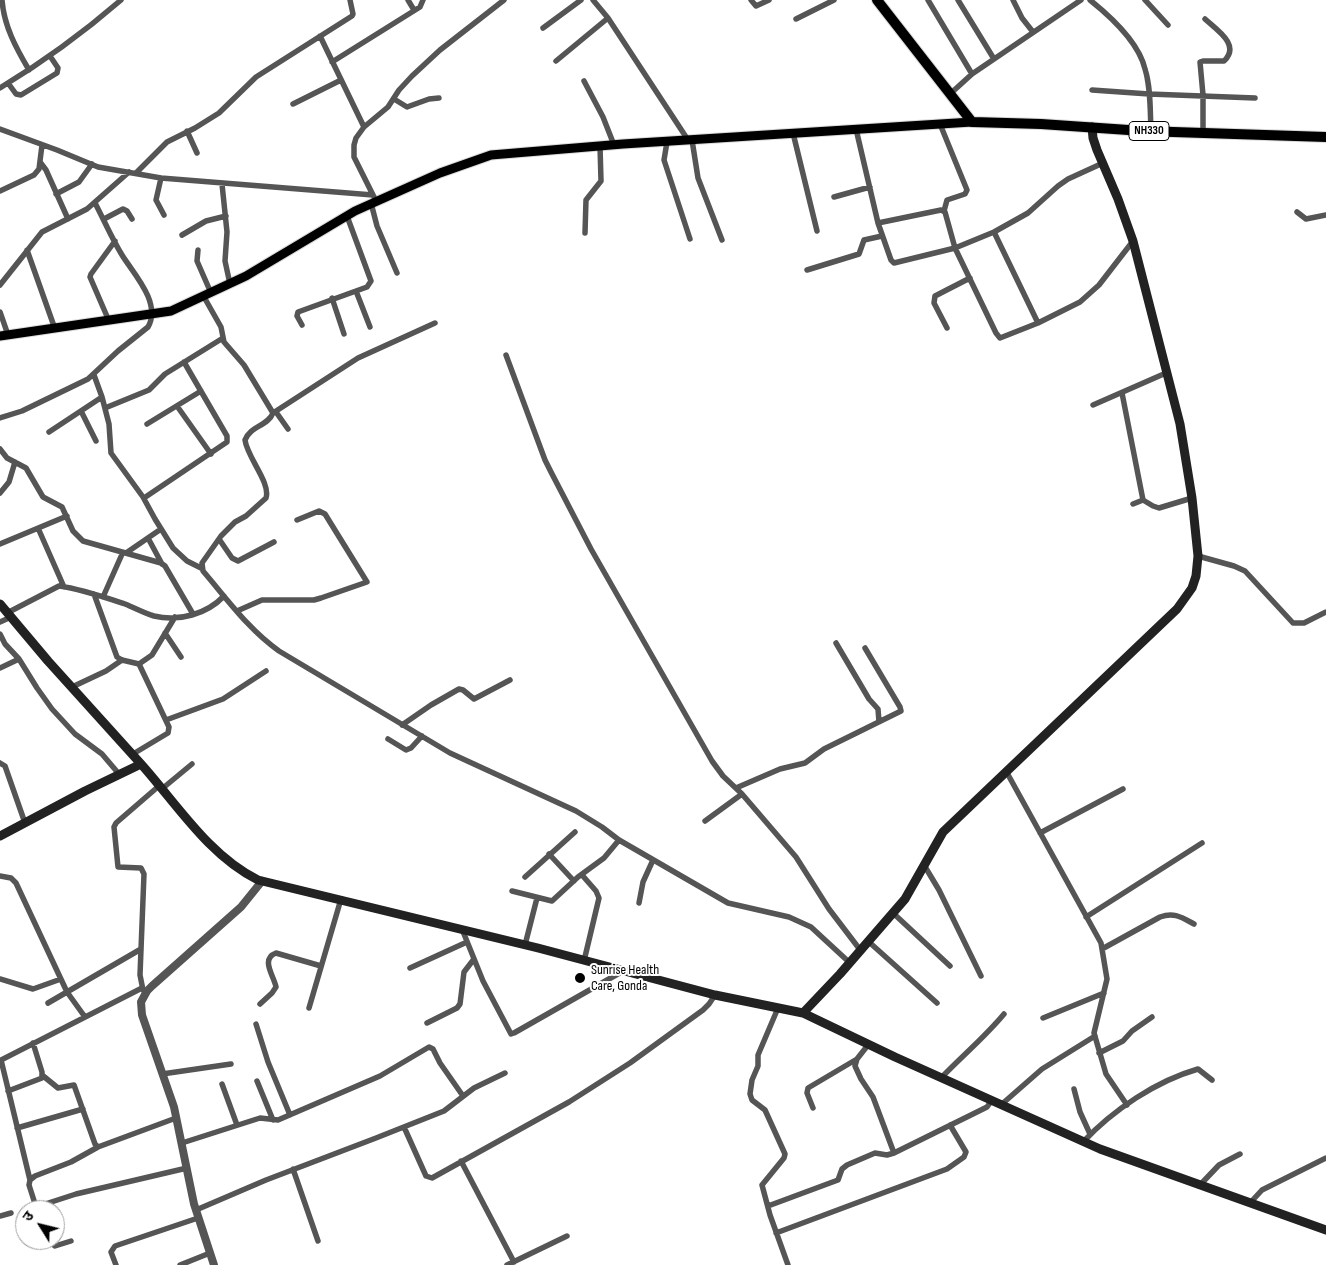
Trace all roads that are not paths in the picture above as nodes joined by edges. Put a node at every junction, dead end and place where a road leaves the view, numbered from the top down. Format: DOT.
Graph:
graph roads {
  1 [pos="2,0"];
  2 [pos="121,0"];
  3 [pos="350,0"];
  4 [pos="408,0"];
  5 [pos="422,0"];
  6 [pos="504,0"];
  7 [pos="581,0"];
  8 [pos="593,0"];
  9 [pos="751,0"];
  10 [pos="769,0"];
  11 [pos="834,0"];
  12 [pos="876,0"];
  13 [pos="928,0"];
  14 [pos="958,0"];
  15 [pos="1013,0"];
  16 [pos="1082,0"];
  17 [pos="1090,0"];
  18 [pos="1145,0"];
  19 [pos="414,10"];
  20 [pos="608,18"];
  21 [pos="3,19"];
  22 [pos="796,19"];
  23 [pos="1205,20"];
  24 [pos="1168,25"];
  25 [pos="543,28"];
  26 [pos="1033,32"];
  27 [pos="320,36"];
  28 [pos="50,56"];
  29 [pos="994,58"];
  30 [pos="556,61"];
  31 [pos="332,62"];
  32 [pos="29,70"];
  33 [pos="972,74"];
  34 [pos="341,80"];
  35 [pos="584,81"];
  36 [pos="8,83"];
  37 [pos="0,88"];
  38 [pos="1092,90"];
  39 [pos="950,94"];
  40 [pos="1149,94"];
  41 [pos="1203,96"];
  42 [pos="394,98"];
  43 [pos="439,98"];
  44 [pos="1254,98"];
  45 [pos="293,104"];
  46 [pos="972,122"];
  47 [pos="940,124"];
  48 [pos="364,126"];
  49 [pos="1092,127"];
  50 [pos="0,129"];
  51 [pos="856,129"];
  52 [pos="1151,131"];
  53 [pos="188,132"];
  54 [pos="1203,132"];
  55 [pos="793,134"];
  56 [pos="1326,137"];
  57 [pos="690,140"];
  58 [pos="667,142"];
  59 [pos="42,144"];
  60 [pos="614,145"];
  61 [pos="600,146"];
  62 [pos="197,153"];
  63 [pos="92,164"];
  64 [pos="1103,164"];
  65 [pos="44,166"];
  66 [pos="133,172"];
  67 [pos="161,178"];
  68 [pos="222,184"];
  69 [pos="870,187"];
  70 [pos="0,191"];
  71 [pos="56,194"];
  72 [pos="834,197"];
  73 [pos="373,200"];
  74 [pos="95,203"];
  75 [pos="944,212"];
  76 [pos="1297,212"];
  77 [pos="164,215"];
  78 [pos="226,216"];
  79 [pos="347,216"];
  80 [pos="1326,216"];
  81 [pos="68,219"];
  82 [pos="132,219"];
  83 [pos="104,220"];
  84 [pos="878,223"];
  85 [pos="817,231"];
  86 [pos="994,232"];
  87 [pos="585,233"];
  88 [pos="182,235"];
  89 [pos="882,236"];
  90 [pos="690,239"];
  91 [pos="722,240"];
  92 [pos="115,241"];
  93 [pos="1133,241"];
  94 [pos="955,248"];
  95 [pos="27,250"];
  96 [pos="198,250"];
  97 [pos="807,270"];
  98 [pos="10,272"];
  99 [pos="397,273"];
  100 [pos="0,274"];
  101 [pos="970,278"];
  102 [pos="230,284"];
  103 [pos="0,285"];
  104 [pos="356,291"];
  105 [pos="208,295"];
  106 [pos="332,298"];
  107 [pos="0,312"];
  108 [pos="152,315"];
  109 [pos="110,321"];
  110 [pos="435,323"];
  111 [pos="1038,323"];
  112 [pos="302,325"];
  113 [pos="370,327"];
  114 [pos="947,328"];
  115 [pos="55,329"];
  116 [pos="344,334"];
  117 [pos="4,336"];
  118 [pos="223,338"];
  119 [pos="506,355"];
  120 [pos="184,362"];
  121 [pos="1166,373"];
  122 [pos="94,375"];
  123 [pos="201,391"];
  124 [pos="1122,393"];
  125 [pos="102,397"];
  126 [pos="1093,405"];
  127 [pos="177,406"];
  128 [pos="105,408"];
  129 [pos="81,411"];
  130 [pos="274,412"];
  131 [pos="0,418"];
  132 [pos="147,424"];
  133 [pos="288,430"];
  134 [pos="48,432"];
  135 [pos="96,441"];
  136 [pos="0,449"];
  137 [pos="211,454"];
  138 [pos="15,462"];
  139 [pos="0,493"];
  140 [pos="144,498"];
  141 [pos="1192,498"];
  142 [pos="1143,500"];
  143 [pos="1133,504"];
  144 [pos="67,516"];
  145 [pos="297,520"];
  146 [pos="38,528"];
  147 [pos="161,529"];
  148 [pos="148,538"];
  149 [pos="219,539"];
  150 [pos="274,542"];
  151 [pos="0,544"];
  152 [pos="124,553"];
  153 [pos="1198,556"];
  154 [pos="162,564"];
  155 [pos="201,568"];
  156 [pos="64,587"];
  157 [pos="94,594"];
  158 [pos="224,596"];
  159 [pos="102,597"];
  160 [pos="0,604"];
  161 [pos="237,611"];
  162 [pos="1326,612"];
  163 [pos="193,614"];
  164 [pos="9,615"];
  165 [pos="175,617"];
  166 [pos="0,622"];
  167 [pos="166,633"];
  168 [pos="0,634"];
  169 [pos="836,643"];
  170 [pos="865,648"];
  171 [pos="181,657"];
  172 [pos="19,659"];
  173 [pos="122,660"];
  174 [pos="139,664"];
  175 [pos="0,668"];
  176 [pos="266,671"];
  177 [pos="510,680"];
  178 [pos="72,687"];
  179 [pos="166,720"];
  180 [pos="879,722"];
  181 [pos="402,725"];
  182 [pos="422,736"];
  183 [pos="388,739"];
  184 [pos="133,754"];
  185 [pos="0,763"];
  186 [pos="141,764"];
  187 [pos="192,764"];
  188 [pos="1006,772"];
  189 [pos="119,774"];
  190 [pos="161,786"];
  191 [pos="736,788"];
  192 [pos="1123,789"];
  193 [pos="742,794"];
  194 [pos="705,821"];
  195 [pos="25,823"];
  196 [pos="575,832"];
  197 [pos="1040,832"];
  198 [pos="0,836"];
  199 [pos="619,840"];
  200 [pos="1202,843"];
  201 [pos="549,854"];
  202 [pos="653,860"];
  203 [pos="924,865"];
  204 [pos="582,875"];
  205 [pos="0,876"];
  206 [pos="525,877"];
  207 [pos="262,880"];
  208 [pos="574,881"];
  209 [pos="512,891"];
  210 [pos="537,898"];
  211 [pos="340,899"];
  212 [pos="639,903"];
  213 [pos="893,913"];
  214 [pos="1086,917"];
  215 [pos="1194,924"];
  216 [pos="462,929"];
  217 [pos="467,942"];
  218 [pos="869,942"];
  219 [pos="525,945"];
  220 [pos="1102,949"];
  221 [pos="141,950"];
  222 [pos="861,951"];
  223 [pos="474,959"];
  224 [pos="584,961"];
  225 [pos="850,963"];
  226 [pos="321,966"];
  227 [pos="950,966"];
  228 [pos="410,968"];
  229 [pos="623,971"];
  230 [pos="981,976"];
  231 [pos="0,979"];
  232 [pos="61,979"];
  233 [pos="143,991"];
  234 [pos="67,992"];
  235 [pos="1104,993"];
  236 [pos="715,994"];
  237 [pos="48,1003"];
  238 [pos="937,1003"];
  239 [pos="260,1004"];
  240 [pos="309,1008"];
  241 [pos="778,1008"];
  242 [pos="803,1013"];
  243 [pos="1004,1014"];
  244 [pos="85,1017"];
  245 [pos="1152,1017"];
  246 [pos="1044,1018"];
  247 [pos="427,1022"];
  248 [pos="256,1024"];
  249 [pos="1094,1036"];
  250 [pos="33,1043"];
  251 [pos="868,1045"];
  252 [pos="1099,1053"];
  253 [pos="857,1059"];
  254 [pos="231,1064"];
  255 [pos="505,1072"];
  256 [pos="162,1074"];
  257 [pos="42,1075"];
  258 [pos="942,1078"];
  259 [pos="1212,1080"];
  260 [pos="257,1081"];
  261 [pos="222,1084"];
  262 [pos="1074,1089"];
  263 [pos="8,1091"];
  264 [pos="463,1096"];
  265 [pos="992,1100"];
  266 [pos="1002,1104"];
  267 [pos="1127,1105"];
  268 [pos="83,1108"];
  269 [pos="813,1108"];
  270 [pos="290,1115"];
  271 [pos="176,1118"];
  272 [pos="273,1120"];
  273 [pos="237,1125"];
  274 [pos="950,1125"];
  275 [pos="404,1127"];
  276 [pos="17,1128"];
  277 [pos="1090,1134"];
  278 [pos="1083,1142"];
  279 [pos="182,1144"];
  280 [pos="98,1147"];
  281 [pos="894,1153"];
  282 [pos="1240,1154"];
  283 [pos="1326,1158"];
  284 [pos="461,1161"];
  285 [pos="187,1168"];
  286 [pos="294,1169"];
  287 [pos="30,1180"];
  288 [pos="1199,1186"];
  289 [pos="34,1200"];
  290 [pos="59,1200"];
  291 [pos="1250,1203"];
  292 [pos="768,1206"];
  293 [pos="11,1213"];
  294 [pos="197,1214"];
  295 [pos="0,1216"];
  296 [pos="1326,1230"];
  297 [pos="776,1233"];
  298 [pos="567,1236"];
  299 [pos="70,1240"];
  300 [pos="318,1241"];
  301 [pos="65,1242"];
  302 [pos="210,1253"];
  303 [pos="514,1262"];
  304 [pos="116,1265"];
  305 [pos="180,1265"];
  306 [pos="214,1265"];
  307 [pos="507,1265"];
  308 [pos="788,1265"];
  1 -- 21 [label="street"];
  2 -- 28 [label="street"];
  3 -- 27 [label="street"];
  4 -- 19 [label="street"];
  5 -- 19 [label="street"];
  6 -- 42 [label="street"];
  7 -- 25 [label="street"];
  8 -- 20 [label="street"];
  9 -- 10 [label="street"];
  11 -- 22 [label="street"];
  12 -- 39 [label="highway"];
  13 -- 33 [label="street"];
  14 -- 29 [label="street"];
  15 -- 26 [label="street"];
  16 -- 26 [label="street"];
  17 -- 40 [label="street"];
  18 -- 24 [label="street"];
  19 -- 31 [label="street"];
  20 -- 30 [label="street"];
  20 -- 57 [label="street"];
  21 -- 32 [label="street"];
  23 -- 41 [label="street"];
  26 -- 29 [label="street"];
  27 -- 31 [label="street"];
  27 -- 53 [label="street"];
  28 -- 32 [label="street"];
  28 -- 36 [label="street"];
  29 -- 33 [label="street"];
  31 -- 34 [label="street"];
  32 -- 36 [label="street"];
  33 -- 39 [label="street"];
  34 -- 45 [label="street"];
  34 -- 48 [label="street"];
  35 -- 60 [label="street"];
  36 -- 37 [label="street"];
  38 -- 40 [label="street"];
  39 -- 46 [label="highway"];
  40 -- 41 [label="street"];
  40 -- 52 [label="street"];
  41 -- 44 [label="street"];
  41 -- 54 [label="street"];
  42 -- 43 [label="street"];
  42 -- 48 [label="street"];
  46 -- 47 [label="main road"];
  46 -- 49 [label="highway, NH330"];
  47 -- 51 [label="main road"];
  47 -- 75 [label="street"];
  48 -- 73 [label="street"];
  49 -- 52 [label="highway, NH330"];
  49 -- 64 [label="main road"];
  50 -- 59 [label="street"];
  51 -- 55 [label="main road"];
  51 -- 69 [label="street"];
  52 -- 54 [label="highway, NH330"];
  53 -- 62 [label="street"];
  53 -- 66 [label="street"];
  54 -- 56 [label="highway, NH330"];
  55 -- 57 [label="main road"];
  55 -- 85 [label="street"];
  57 -- 58 [label="main road"];
  57 -- 91 [label="street"];
  58 -- 60 [label="main road"];
  58 -- 90 [label="street"];
  59 -- 63 [label="street"];
  59 -- 65 [label="street"];
  60 -- 61 [label="main road"];
  61 -- 73 [label="main road"];
  61 -- 87 [label="street"];
  63 -- 66 [label="street"];
  63 -- 71 [label="street"];
  64 -- 86 [label="street"];
  64 -- 93 [label="main road"];
  65 -- 70 [label="street"];
  65 -- 71 [label="street"];
  66 -- 67 [label="street"];
  66 -- 74 [label="street"];
  67 -- 68 [label="street"];
  67 -- 77 [label="street"];
  68 -- 73 [label="street"];
  68 -- 78 [label="street"];
  69 -- 72 [label="street"];
  69 -- 84 [label="street"];
  71 -- 81 [label="street"];
  73 -- 79 [label="main road"];
  73 -- 99 [label="street"];
  74 -- 81 [label="street"];
  74 -- 83 [label="street"];
  75 -- 84 [label="street"];
  75 -- 94 [label="street"];
  76 -- 80 [label="street"];
  78 -- 88 [label="street"];
  78 -- 102 [label="street"];
  79 -- 102 [label="main road"];
  79 -- 104 [label="street"];
  81 -- 95 [label="street"];
  82 -- 83 [label="street"];
  83 -- 92 [label="street"];
  84 -- 89 [label="street"];
  86 -- 94 [label="street"];
  86 -- 111 [label="street"];
  89 -- 94 [label="street"];
  89 -- 97 [label="street"];
  92 -- 108 [label="street"];
  92 -- 109 [label="street"];
  93 -- 111 [label="street"];
  93 -- 121 [label="main road"];
  94 -- 101 [label="street"];
  95 -- 98 [label="street"];
  95 -- 115 [label="street"];
  96 -- 105 [label="street"];
  98 -- 100 [label="street"];
  98 -- 103 [label="street"];
  101 -- 111 [label="street"];
  101 -- 114 [label="street"];
  102 -- 105 [label="main road"];
  104 -- 106 [label="street"];
  104 -- 113 [label="street"];
  105 -- 108 [label="main road"];
  105 -- 118 [label="street"];
  106 -- 112 [label="street"];
  106 -- 116 [label="street"];
  107 -- 117 [label="street"];
  108 -- 109 [label="main road"];
  108 -- 122 [label="street"];
  109 -- 115 [label="main road"];
  110 -- 130 [label="street"];
  115 -- 117 [label="main road"];
  118 -- 120 [label="street"];
  118 -- 130 [label="street"];
  119 -- 191 [label="street"];
  120 -- 123 [label="street"];
  120 -- 128 [label="street"];
  121 -- 124 [label="street"];
  121 -- 141 [label="main road"];
  122 -- 125 [label="street"];
  122 -- 131 [label="street"];
  123 -- 127 [label="street"];
  123 -- 137 [label="street"];
  124 -- 126 [label="street"];
  124 -- 142 [label="street"];
  125 -- 128 [label="street"];
  125 -- 129 [label="street"];
  127 -- 132 [label="street"];
  127 -- 137 [label="street"];
  128 -- 140 [label="street"];
  129 -- 134 [label="street"];
  129 -- 135 [label="street"];
  130 -- 133 [label="street"];
  130 -- 149 [label="street"];
  136 -- 138 [label="street"];
  137 -- 140 [label="street"];
  138 -- 139 [label="street"];
  138 -- 144 [label="street"];
  140 -- 147 [label="street"];
  141 -- 142 [label="street"];
  141 -- 153 [label="main road"];
  142 -- 143 [label="street"];
  144 -- 146 [label="street"];
  144 -- 152 [label="street"];
  145 -- 161 [label="street"];
  146 -- 151 [label="street"];
  146 -- 156 [label="street"];
  147 -- 148 [label="street"];
  147 -- 155 [label="street"];
  148 -- 152 [label="street"];
  148 -- 154 [label="street"];
  149 -- 150 [label="street"];
  149 -- 155 [label="street"];
  152 -- 154 [label="street"];
  152 -- 159 [label="street"];
  153 -- 162 [label="street"];
  153 -- 188 [label="main road"];
  154 -- 163 [label="street"];
  155 -- 158 [label="street"];
  156 -- 157 [label="street"];
  156 -- 164 [label="street"];
  157 -- 159 [label="street"];
  157 -- 173 [label="street"];
  158 -- 161 [label="street"];
  158 -- 163 [label="street"];
  159 -- 165 [label="street"];
  160 -- 164 [label="main road"];
  161 -- 181 [label="street"];
  163 -- 165 [label="street"];
  164 -- 166 [label="street"];
  164 -- 178 [label="main road"];
  165 -- 167 [label="street"];
  167 -- 171 [label="street"];
  167 -- 174 [label="street"];
  168 -- 172 [label="street"];
  169 -- 180 [label="street"];
  170 -- 180 [label="street"];
  172 -- 175 [label="street"];
  172 -- 189 [label="street"];
  173 -- 174 [label="street"];
  173 -- 178 [label="street"];
  174 -- 179 [label="street"];
  176 -- 179 [label="street"];
  177 -- 181 [label="street"];
  178 -- 184 [label="main road"];
  179 -- 184 [label="street"];
  180 -- 191 [label="street"];
  181 -- 182 [label="street"];
  182 -- 183 [label="street"];
  182 -- 199 [label="street"];
  184 -- 186 [label="main road"];
  185 -- 195 [label="street"];
  186 -- 189 [label="main road"];
  186 -- 190 [label="main road"];
  187 -- 190 [label="street"];
  188 -- 197 [label="street"];
  188 -- 203 [label="main road"];
  189 -- 195 [label="main road"];
  190 -- 207 [label="main road"];
  190 -- 221 [label="street"];
  191 -- 193 [label="street"];
  192 -- 197 [label="street"];
  193 -- 194 [label="street"];
  193 -- 222 [label="street"];
  195 -- 198 [label="main road"];
  196 -- 201 [label="street"];
  197 -- 214 [label="street"];
  199 -- 202 [label="street"];
  199 -- 204 [label="street"];
  200 -- 214 [label="street"];
  201 -- 206 [label="street"];
  201 -- 208 [label="street"];
  202 -- 212 [label="street"];
  202 -- 225 [label="street"];
  203 -- 213 [label="main road"];
  203 -- 230 [label="street"];
  204 -- 208 [label="street"];
  204 -- 224 [label="street"];
  205 -- 232 [label="street"];
  207 -- 211 [label="main road"];
  207 -- 233 [label="street"];
  208 -- 210 [label="street"];
  209 -- 210 [label="street"];
  210 -- 219 [label="street"];
  211 -- 216 [label="main road"];
  211 -- 226 [label="street"];
  213 -- 218 [label="main road"];
  213 -- 227 [label="street"];
  214 -- 220 [label="street"];
  215 -- 220 [label="street"];
  216 -- 217 [label="street"];
  216 -- 219 [label="main road"];
  217 -- 223 [label="street"];
  217 -- 228 [label="street"];
  218 -- 222 [label="main road"];
  218 -- 238 [label="street"];
  219 -- 224 [label="main road"];
  220 -- 235 [label="street"];
  221 -- 233 [label="street"];
  221 -- 234 [label="street"];
  222 -- 225 [label="main road"];
  223 -- 229 [label="street"];
  223 -- 247 [label="street"];
  224 -- 229 [label="main road"];
  225 -- 242 [label="main road"];
  226 -- 239 [label="street"];
  226 -- 240 [label="street"];
  229 -- 236 [label="main road"];
  231 -- 232 [label="street"];
  232 -- 234 [label="street"];
  233 -- 244 [label="street"];
  233 -- 256 [label="street"];
  234 -- 237 [label="street"];
  234 -- 244 [label="street"];
  235 -- 246 [label="street"];
  235 -- 249 [label="street"];
  236 -- 241 [label="main road"];
  236 -- 284 [label="street"];
  241 -- 242 [label="main road"];
  241 -- 292 [label="street"];
  242 -- 251 [label="main road"];
  243 -- 258 [label="street"];
  244 -- 250 [label="street"];
  245 -- 252 [label="street"];
  248 -- 270 [label="street"];
  249 -- 252 [label="street"];
  249 -- 266 [label="street"];
  250 -- 257 [label="street"];
  250 -- 263 [label="street"];
  251 -- 253 [label="street"];
  251 -- 258 [label="main road"];
  252 -- 267 [label="street"];
  253 -- 269 [label="street"];
  253 -- 281 [label="street"];
  254 -- 256 [label="street"];
  255 -- 264 [label="street"];
  256 -- 271 [label="street"];
  257 -- 263 [label="street"];
  257 -- 268 [label="street"];
  258 -- 265 [label="main road"];
  259 -- 267 [label="street"];
  260 -- 272 [label="street"];
  261 -- 273 [label="street"];
  262 -- 277 [label="street"];
  263 -- 276 [label="street"];
  264 -- 270 [label="street"];
  264 -- 275 [label="street"];
  265 -- 266 [label="main road"];
  265 -- 274 [label="street"];
  266 -- 278 [label="main road"];
  267 -- 277 [label="street"];
  268 -- 276 [label="street"];
  268 -- 280 [label="street"];
  270 -- 272 [label="street"];
  271 -- 279 [label="street"];
  271 -- 280 [label="street"];
  272 -- 273 [label="street"];
  273 -- 279 [label="street"];
  274 -- 281 [label="street"];
  274 -- 297 [label="street"];
  275 -- 284 [label="street"];
  275 -- 286 [label="street"];
  276 -- 287 [label="street"];
  277 -- 278 [label="street"];
  278 -- 288 [label="main road"];
  279 -- 285 [label="street"];
  280 -- 287 [label="street"];
  281 -- 292 [label="street"];
  282 -- 288 [label="street"];
  283 -- 291 [label="street"];
  284 -- 303 [label="street"];
  285 -- 290 [label="street"];
  285 -- 294 [label="street"];
  286 -- 294 [label="street"];
  286 -- 300 [label="street"];
  287 -- 289 [label="street"];
  288 -- 291 [label="main road"];
  291 -- 296 [label="main road"];
  292 -- 297 [label="street"];
  293 -- 295 [label="street"];
  294 -- 302 [label="street"];
  294 -- 304 [label="street"];
  297 -- 308 [label="street"];
  298 -- 303 [label="street"];
  299 -- 301 [label="street"];
  302 -- 305 [label="street"];
  302 -- 306 [label="street"];
  303 -- 307 [label="street"];
}
